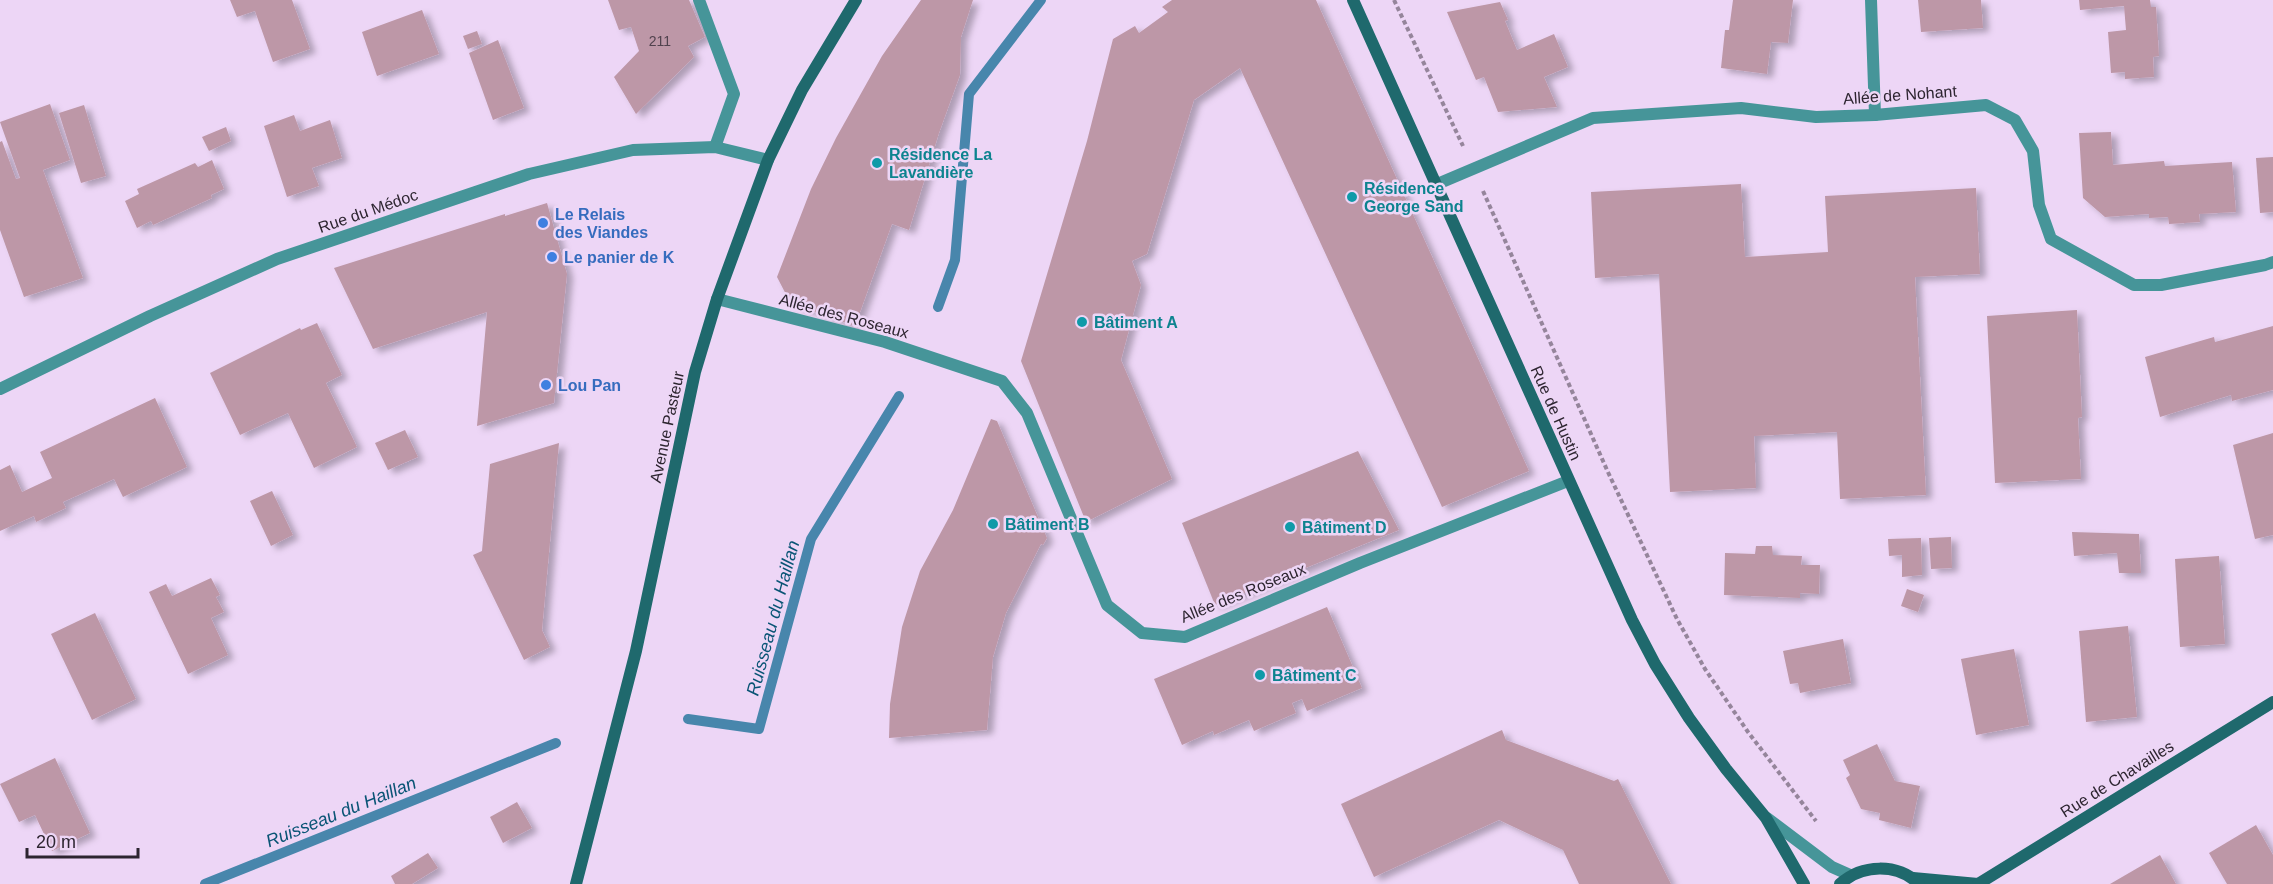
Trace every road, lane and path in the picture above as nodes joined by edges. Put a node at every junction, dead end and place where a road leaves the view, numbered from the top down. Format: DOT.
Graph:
graph roads {
  1 [pos="699,0"];
  2 [pos="856,0"];
  3 [pos="1353,0"];
  4 [pos="1394,0"];
  5 [pos="1871,0"];
  6 [pos="1875,115"];
  7 [pos="715,147"];
  8 [pos="768,160"];
  9 [pos="1473,168"];
  10 [pos="1435,184"];
  11 [pos="2273,262"];
  12 [pos="717,299"];
  13 [pos="0,389"];
  14 [pos="1568,481"];
  15 [pos="2273,702"];
  16 [pos="1766,818"];
  17 [pos="1818,823"];
  18 [pos="1850,875"];
  19 [pos="1916,881"];
  20 [pos="576,884"];
  21 [pos="1804,884"];
  22 [pos="1840,884"];
  23 [pos="1978,884"];
  1 -- 7 [label="street"];
  2 -- 8 [label="street, Avenue Pasteur"];
  3 -- 10 [label="street, Rue de Hustin"];
  4 -- 9 [label="path"];
  5 -- 6 [label="street"];
  6 -- 9 [label="street, Allée de Nohant"];
  6 -- 11 [label="street, Allée de Nohant"];
  7 -- 8 [label="street, Rue du Médoc"];
  7 -- 13 [label="street, Rue du Médoc"];
  8 -- 12 [label="street, Avenue Pasteur"];
  9 -- 10 [label="street, Allée de Nohant"];
  9 -- 17 [label="path"];
  10 -- 14 [label="street, Rue de Hustin"];
  12 -- 14 [label="street, Allée des Roseaux"];
  12 -- 20 [label="street, Avenue Pasteur"];
  14 -- 16 [label="street, Rue de Hustin"];
  15 -- 23 [label="street, Rue de Chavailles"];
  16 -- 18 [label="street, Rue de Hustin"];
  16 -- 21 [label="street, Rue de Hustin"];
  18 -- 19 [label="street, Rue de Chavailles"];
  18 -- 22 [label="street"];
  19 -- 23 [label="street, Rue de Chavailles"];
}
